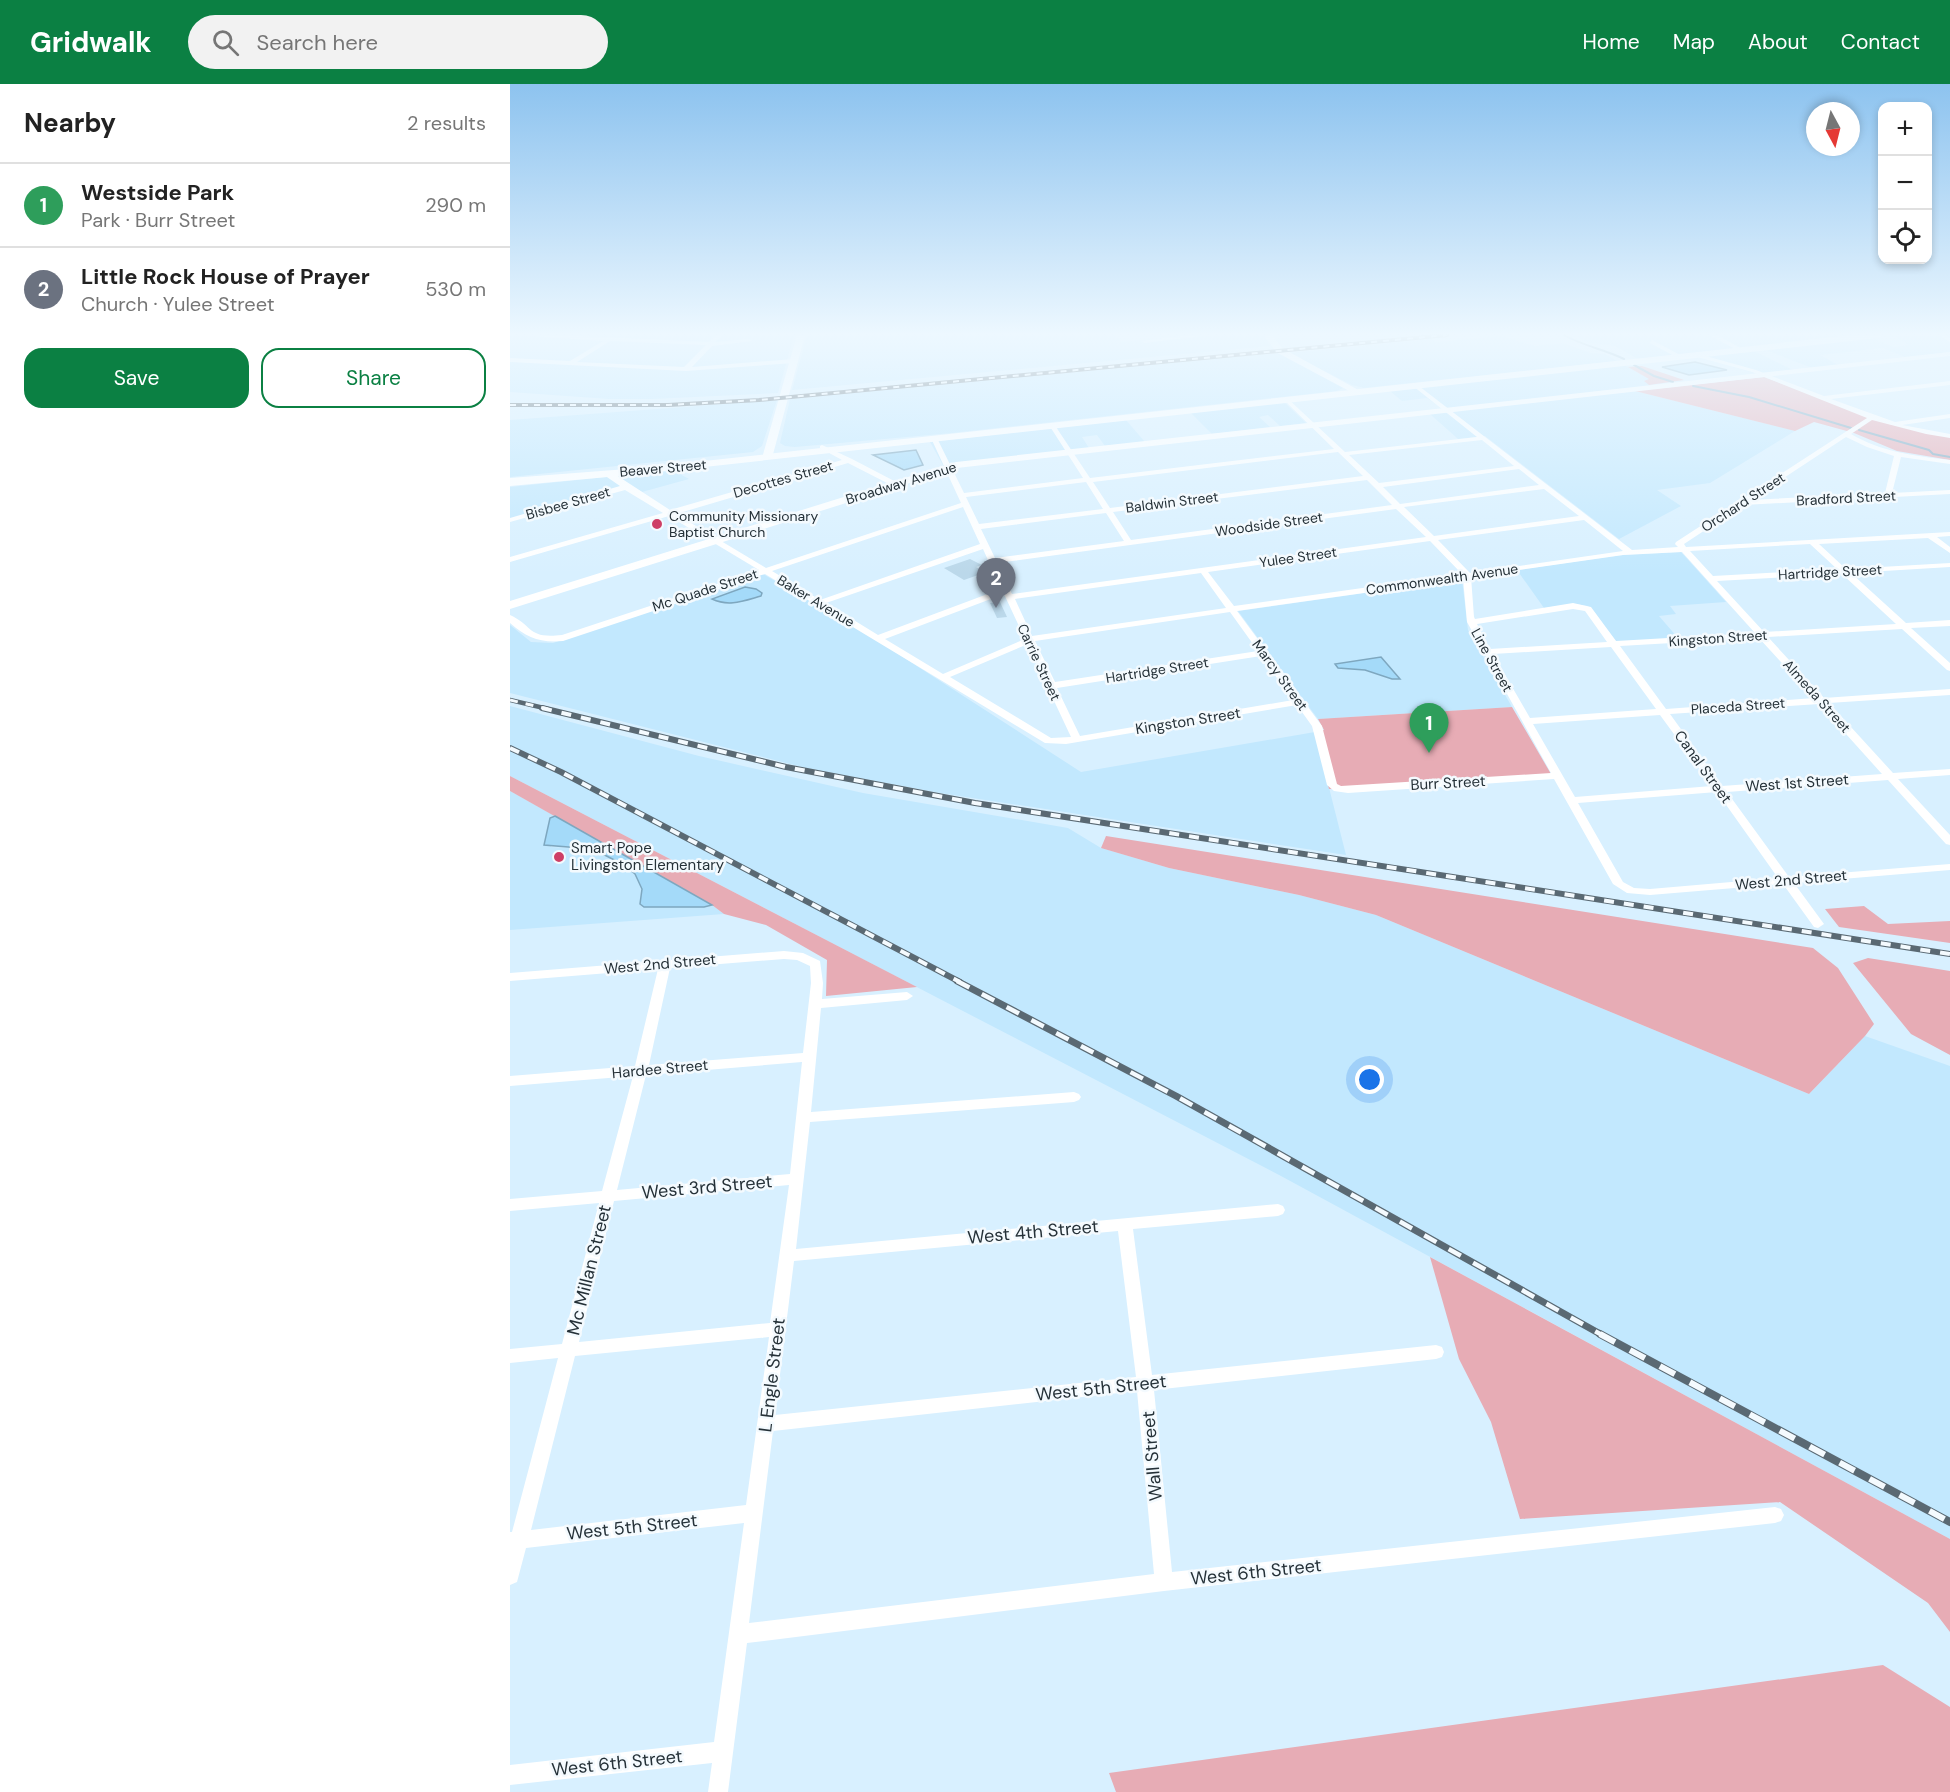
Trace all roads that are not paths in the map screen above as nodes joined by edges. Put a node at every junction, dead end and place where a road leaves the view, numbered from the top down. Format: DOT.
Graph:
graph roads {
  1 [pos="779,415"];
  2 [pos="1145,415"];
  3 [pos="1302,415"];
  4 [pos="1405,415"];
  5 [pos="1454,415"];
  6 [pos="1866,415"];
  7 [pos="1950,416"];
  8 [pos="1872,417"];
  9 [pos="1892,424"];
  10 [pos="1052,425"];
  11 [pos="1312,425"];
  12 [pos="1859,426"];
  13 [pos="1846,434"];
  14 [pos="1950,436"];
  15 [pos="934,438"];
  16 [pos="1484,438"];
  17 [pos="827,449"];
  18 [pos="1070,452"];
  19 [pos="1341,452"];
  20 [pos="1898,453"];
  21 [pos="767,455"];
  22 [pos="850,460"];
  23 [pos="1950,462"];
  24 [pos="948,467"];
  25 [pos="1521,468"];
  26 [pos="607,472"];
  27 [pos="1368,478"];
  28 [pos="1088,480"];
  29 [pos="514,481"];
  30 [pos="896,484"];
  31 [pos="1376,486"];
  32 [pos="1546,486"];
  33 [pos="626,487"];
  34 [pos="1950,492"];
  35 [pos="1888,496"];
  36 [pos="964,500"];
  37 [pos="1742,504"];
  38 [pos="1397,506"];
  39 [pos="1108,511"];
  40 [pos="670,513"];
  41 [pos="1587,517"];
  42 [pos="510,520"];
  43 [pos="976,527"];
  44 [pos="1950,534"];
  45 [pos="1929,535"];
  46 [pos="1431,539"];
  47 [pos="715,540"];
  48 [pos="1812,542"];
  49 [pos="1129,543"];
  50 [pos="985,545"];
  51 [pos="1683,549"];
  52 [pos="1950,551"];
  53 [pos="1630,552"];
  54 [pos="510,560"];
  55 [pos="992,561"];
  56 [pos="1950,565"];
  57 [pos="765,570"];
  58 [pos="1203,570"];
  59 [pos="1845,572"];
  60 [pos="1466,575"];
  61 [pos="1710,579"];
  62 [pos="1007,593"];
  63 [pos="819,603"];
  64 [pos="510,605"];
  65 [pos="1232,609"];
  66 [pos="510,618"];
  67 [pos="1471,622"];
  68 [pos="1950,622"];
  69 [pos="1904,626"];
  70 [pos="1762,635"];
  71 [pos="878,638"];
  72 [pos="1029,641"];
  73 [pos="1614,645"];
  74 [pos="1487,652"];
  75 [pos="1264,653"];
  76 [pos="1950,668"];
  77 [pos="943,677"];
  78 [pos="1050,686"];
  79 [pos="1950,692"];
  80 [pos="1820,700"];
  81 [pos="1299,702"];
  82 [pos="1663,711"];
  83 [pos="1527,721"];
  84 [pos="1077,739"];
  85 [pos="1950,772"];
  86 [pos="1558,776"];
  87 [pos="1889,776"];
  88 [pos="1338,789"];
  89 [pos="1718,789"];
  90 [pos="1571,800"];
  91 [pos="1950,842"];
  92 [pos="1950,867"];
  93 [pos="1786,881"];
  94 [pos="1631,891"];
  95 [pos="1818,924"];
  96 [pos="810,959"];
  97 [pos="665,964"];
  98 [pos="510,976"];
  99 [pos="907,996"];
  100 [pos="815,1004"];
  101 [pos="809,1056"];
  102 [pos="641,1070"];
  103 [pos="510,1081"];
  104 [pos="1074,1097"];
  105 [pos="802,1118"];
  106 [pos="797,1179"];
  107 [pos="608,1197"];
  108 [pos="510,1206"];
  109 [pos="1278,1210"];
  110 [pos="1125,1223"];
  111 [pos="787,1256"];
  112 [pos="778,1329"];
  113 [pos="568,1350"];
  114 [pos="1436,1352"];
  115 [pos="510,1356"];
  116 [pos="1145,1383"];
  117 [pos="766,1424"];
  118 [pos="754,1514"];
  119 [pos="1775,1515"];
  120 [pos="514,1540"];
  121 [pos="510,1576"];
  122 [pos="1164,1582"];
  123 [pos="738,1634"];
  124 [pos="723,1751"];
  125 [pos="510,1775"];
  126 [pos="718,1792"];
  1 -- 21 [label="street"];
  2 -- 10 [label="main road, Beaver Street"];
  3 -- 11 [label="street"];
  4 -- 11 [label="street, Broadway Avenue"];
  5 -- 16 [label="street"];
  6 -- 8 [label="street"];
  7 -- 9 [label="street"];
  8 -- 9 [label="street"];
  8 -- 12 [label="street, Orchard Street"];
  9 -- 12 [label="street"];
  9 -- 14 [label="street"];
  10 -- 15 [label="main road, Beaver Street"];
  10 -- 18 [label="street"];
  11 -- 18 [label="street, Broadway Avenue"];
  11 -- 19 [label="street"];
  12 -- 13 [label="street, Orchard Street"];
  13 -- 20 [label="street"];
  13 -- 37 [label="street, Orchard Street"];
  15 -- 17 [label="main road, Beaver Street"];
  15 -- 24 [label="street, Carrie Street"];
  16 -- 19 [label="street, Mc Quade Street"];
  16 -- 25 [label="street"];
  17 -- 21 [label="main road, Beaver Street"];
  17 -- 22 [label="street"];
  18 -- 24 [label="street, Broadway Avenue"];
  18 -- 28 [label="street"];
  19 -- 27 [label="street"];
  19 -- 28 [label="street, Mc Quade Street"];
  20 -- 23 [label="street"];
  20 -- 35 [label="street"];
  21 -- 26 [label="main road, Beaver Street"];
  22 -- 30 [label="street"];
  22 -- 40 [label="street, Decottes Street"];
  24 -- 30 [label="street, Broadway Avenue"];
  24 -- 36 [label="street, Carrie Street"];
  25 -- 31 [label="street"];
  25 -- 32 [label="street"];
  26 -- 29 [label="main road, Beaver Street"];
  26 -- 33 [label="street, Baker Avenue"];
  27 -- 31 [label="street"];
  27 -- 39 [label="street, Baldwin Street"];
  28 -- 36 [label="street, Mc Quade Street"];
  28 -- 39 [label="street"];
  30 -- 47 [label="street, Broadway Avenue"];
  31 -- 38 [label="street"];
  32 -- 38 [label="street, Woodside Street"];
  32 -- 41 [label="street"];
  33 -- 40 [label="street, Baker Avenue"];
  33 -- 42 [label="street, Bisbee Street"];
  34 -- 35 [label="street, Bradford Street"];
  35 -- 37 [label="street, Bradford Street"];
  36 -- 43 [label="street, Carrie Street"];
  36 -- 57 [label="street, Mc Quade Street"];
  37 -- 51 [label="street, Orchard Street"];
  38 -- 46 [label="street"];
  38 -- 49 [label="street, Woodside Street"];
  39 -- 43 [label="street, Baldwin Street"];
  39 -- 49 [label="street"];
  40 -- 47 [label="street, Baker Avenue"];
  40 -- 54 [label="street, Decottes Street"];
  41 -- 46 [label="street, Yulee Street"];
  41 -- 53 [label="street"];
  43 -- 50 [label="street, Carrie Street"];
  44 -- 45 [label="street, Commonwealth Avenue"];
  45 -- 48 [label="street, Commonwealth Avenue"];
  45 -- 52 [label="street"];
  46 -- 58 [label="street, Yulee Street"];
  46 -- 60 [label="street"];
  47 -- 57 [label="street, Baker Avenue"];
  47 -- 64 [label="street, Broadway Avenue"];
  48 -- 51 [label="street, Commonwealth Avenue"];
  48 -- 59 [label="street"];
  49 -- 55 [label="street, Woodside Street"];
  50 -- 55 [label="street, Carrie Street"];
  50 -- 63 [label="street"];
  51 -- 53 [label="street, Commonwealth Avenue"];
  51 -- 61 [label="street, Almeda Street"];
  53 -- 60 [label="street, Commonwealth Avenue"];
  55 -- 62 [label="street, Carrie Street"];
  56 -- 59 [label="street, Hartridge Street"];
  57 -- 63 [label="street, Baker Avenue"];
  57 -- 66 [label="street, Mc Quade Street"];
  58 -- 62 [label="street, Yulee Street"];
  58 -- 65 [label="street, Marcy Street"];
  59 -- 61 [label="street, Hartridge Street"];
  59 -- 69 [label="street"];
  60 -- 65 [label="street, Commonwealth Avenue"];
  60 -- 67 [label="street, Line Street"];
  61 -- 70 [label="street, Almeda Street"];
  62 -- 71 [label="street, Yulee Street"];
  62 -- 72 [label="street, Carrie Street"];
  63 -- 71 [label="street, Baker Avenue"];
  65 -- 72 [label="street, Commonwealth Avenue"];
  65 -- 75 [label="street, Marcy Street"];
  67 -- 73 [label="street, Canal Street"];
  67 -- 74 [label="street, Line Street"];
  68 -- 69 [label="street, Kingston Street"];
  69 -- 70 [label="street, Kingston Street"];
  69 -- 76 [label="street"];
  70 -- 73 [label="street, Kingston Street"];
  70 -- 80 [label="street, Almeda Street"];
  71 -- 77 [label="street, Baker Avenue"];
  72 -- 77 [label="street, Commonwealth Avenue"];
  72 -- 78 [label="street, Carrie Street"];
  73 -- 74 [label="street, Kingston Street"];
  73 -- 82 [label="street, Canal Street"];
  74 -- 83 [label="street, Line Street"];
  75 -- 78 [label="street, Hartridge Street"];
  75 -- 81 [label="street, Marcy Street"];
  77 -- 84 [label="street, Baker Avenue"];
  78 -- 84 [label="street, Carrie Street"];
  79 -- 80 [label="street, Placeda Street"];
  80 -- 82 [label="street, Placeda Street"];
  80 -- 87 [label="street, Almeda Street"];
  81 -- 84 [label="street, Kingston Street"];
  81 -- 88 [label="street, Marcy Street"];
  82 -- 83 [label="street, Placeda Street"];
  82 -- 89 [label="street, Canal Street"];
  83 -- 86 [label="street, Line Street"];
  85 -- 87 [label="street, West 1st Street"];
  86 -- 88 [label="street, Burr Street"];
  86 -- 90 [label="street, Line Street"];
  87 -- 89 [label="street, West 1st Street"];
  87 -- 91 [label="street, Almeda Street"];
  89 -- 90 [label="street, West 1st Street"];
  89 -- 93 [label="street, Canal Street"];
  90 -- 94 [label="street, Line Street"];
  92 -- 93 [label="street, West 2nd Street"];
  93 -- 94 [label="street, West 2nd Street"];
  93 -- 95 [label="street, Canal Street"];
  96 -- 97 [label="street, West 2nd Street"];
  96 -- 100 [label="street, L Engle Street"];
  97 -- 98 [label="street, West 2nd Street"];
  97 -- 102 [label="street, Mc Millan Street"];
  99 -- 100 [label="street"];
  100 -- 101 [label="street, L Engle Street"];
  101 -- 102 [label="street, Hardee Street"];
  101 -- 105 [label="street, L Engle Street"];
  102 -- 103 [label="street, Hardee Street"];
  102 -- 107 [label="street, Mc Millan Street"];
  104 -- 105 [label="street"];
  105 -- 106 [label="street, L Engle Street"];
  106 -- 107 [label="street, West 3rd Street"];
  106 -- 111 [label="street, L Engle Street"];
  107 -- 108 [label="street, West 3rd Street"];
  107 -- 113 [label="street, Mc Millan Street"];
  109 -- 110 [label="street, West 4th Street"];
  110 -- 111 [label="street, West 4th Street"];
  110 -- 116 [label="street, Wall Street"];
  111 -- 112 [label="street, L Engle Street"];
  112 -- 113 [label="street"];
  112 -- 117 [label="street, L Engle Street"];
  113 -- 115 [label="street"];
  113 -- 120 [label="street, Mc Millan Street"];
  114 -- 116 [label="street, West 5th Street"];
  116 -- 117 [label="street, West 5th Street"];
  116 -- 122 [label="street, Wall Street"];
  117 -- 118 [label="street, L Engle Street"];
  118 -- 120 [label="street, West 5th Street"];
  118 -- 123 [label="street, L Engle Street"];
  119 -- 122 [label="street, West 6th Street"];
  120 -- 121 [label="street, Mc Millan Street"];
  122 -- 123 [label="street, West 6th Street"];
  123 -- 124 [label="street, L Engle Street"];
  124 -- 125 [label="street, West 6th Street"];
  124 -- 126 [label="street, L Engle Street"];
}
